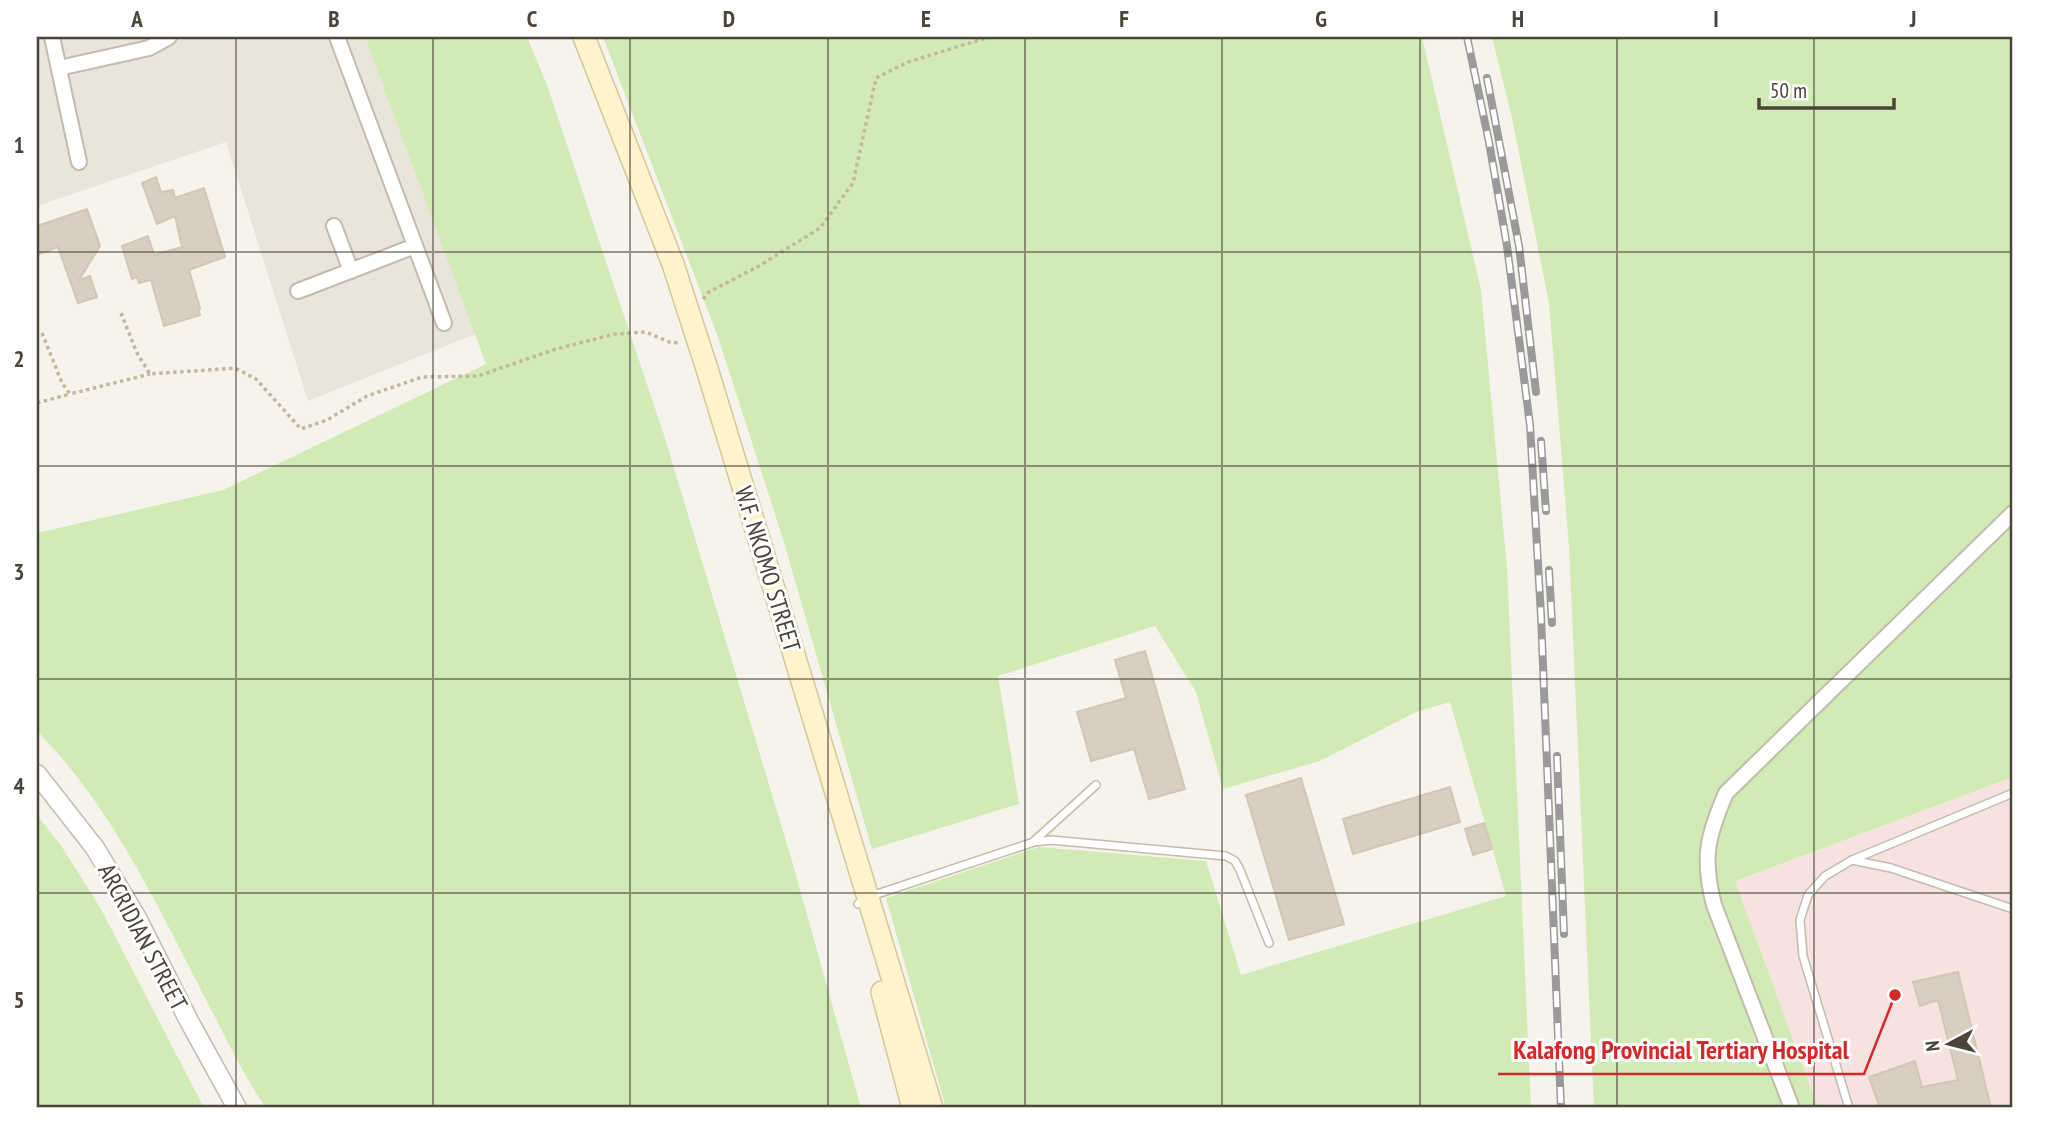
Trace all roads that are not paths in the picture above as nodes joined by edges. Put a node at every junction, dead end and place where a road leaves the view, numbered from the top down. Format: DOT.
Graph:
graph roads {
  1 [pos="52,37"];
  2 [pos="169,37"];
  3 [pos="337,37"];
  4 [pos="571,37"];
  5 [pos="584,37"];
  6 [pos="59,68"];
  7 [pos="79,162"];
  8 [pos="334,226"];
  9 [pos="415,246"];
  10 [pos="351,271"];
  11 [pos="298,291"];
  12 [pos="444,323"];
  13 [pos="2013,513"];
  14 [pos="37,774"];
  15 [pos="1096,785"];
  16 [pos="2013,793"];
  17 [pos="1034,842"];
  18 [pos="1852,860"];
  19 [pos="863,900"];
  20 [pos="2013,909"];
  21 [pos="1269,943"];
  22 [pos="237,1108"];
  23 [pos="913,1108"];
  24 [pos="932,1108"];
  25 [pos="1792,1108"];
  26 [pos="1849,1108"];
  1 -- 6 [label="street"];
  2 -- 6 [label="street"];
  3 -- 9 [label="street"];
  4 -- 19 [label="main road, W.F. NKOMO STREET"];
  5 -- 19 [label="main road, W.F. NKOMO STREET"];
  6 -- 7 [label="street"];
  8 -- 10 [label="street"];
  9 -- 10 [label="street"];
  9 -- 12 [label="street"];
  10 -- 11 [label="street"];
  13 -- 25 [label="street"];
  14 -- 22 [label="street, ARCRIDIAN STREET"];
  15 -- 17 [label="lane"];
  16 -- 18 [label="lane"];
  17 -- 19 [label="lane"];
  17 -- 21 [label="lane"];
  18 -- 20 [label="lane"];
  18 -- 26 [label="lane"];
  19 -- 23 [label="main road, W.F. NKOMO STREET"];
  19 -- 24 [label="main road, W.F. NKOMO STREET"];
}
